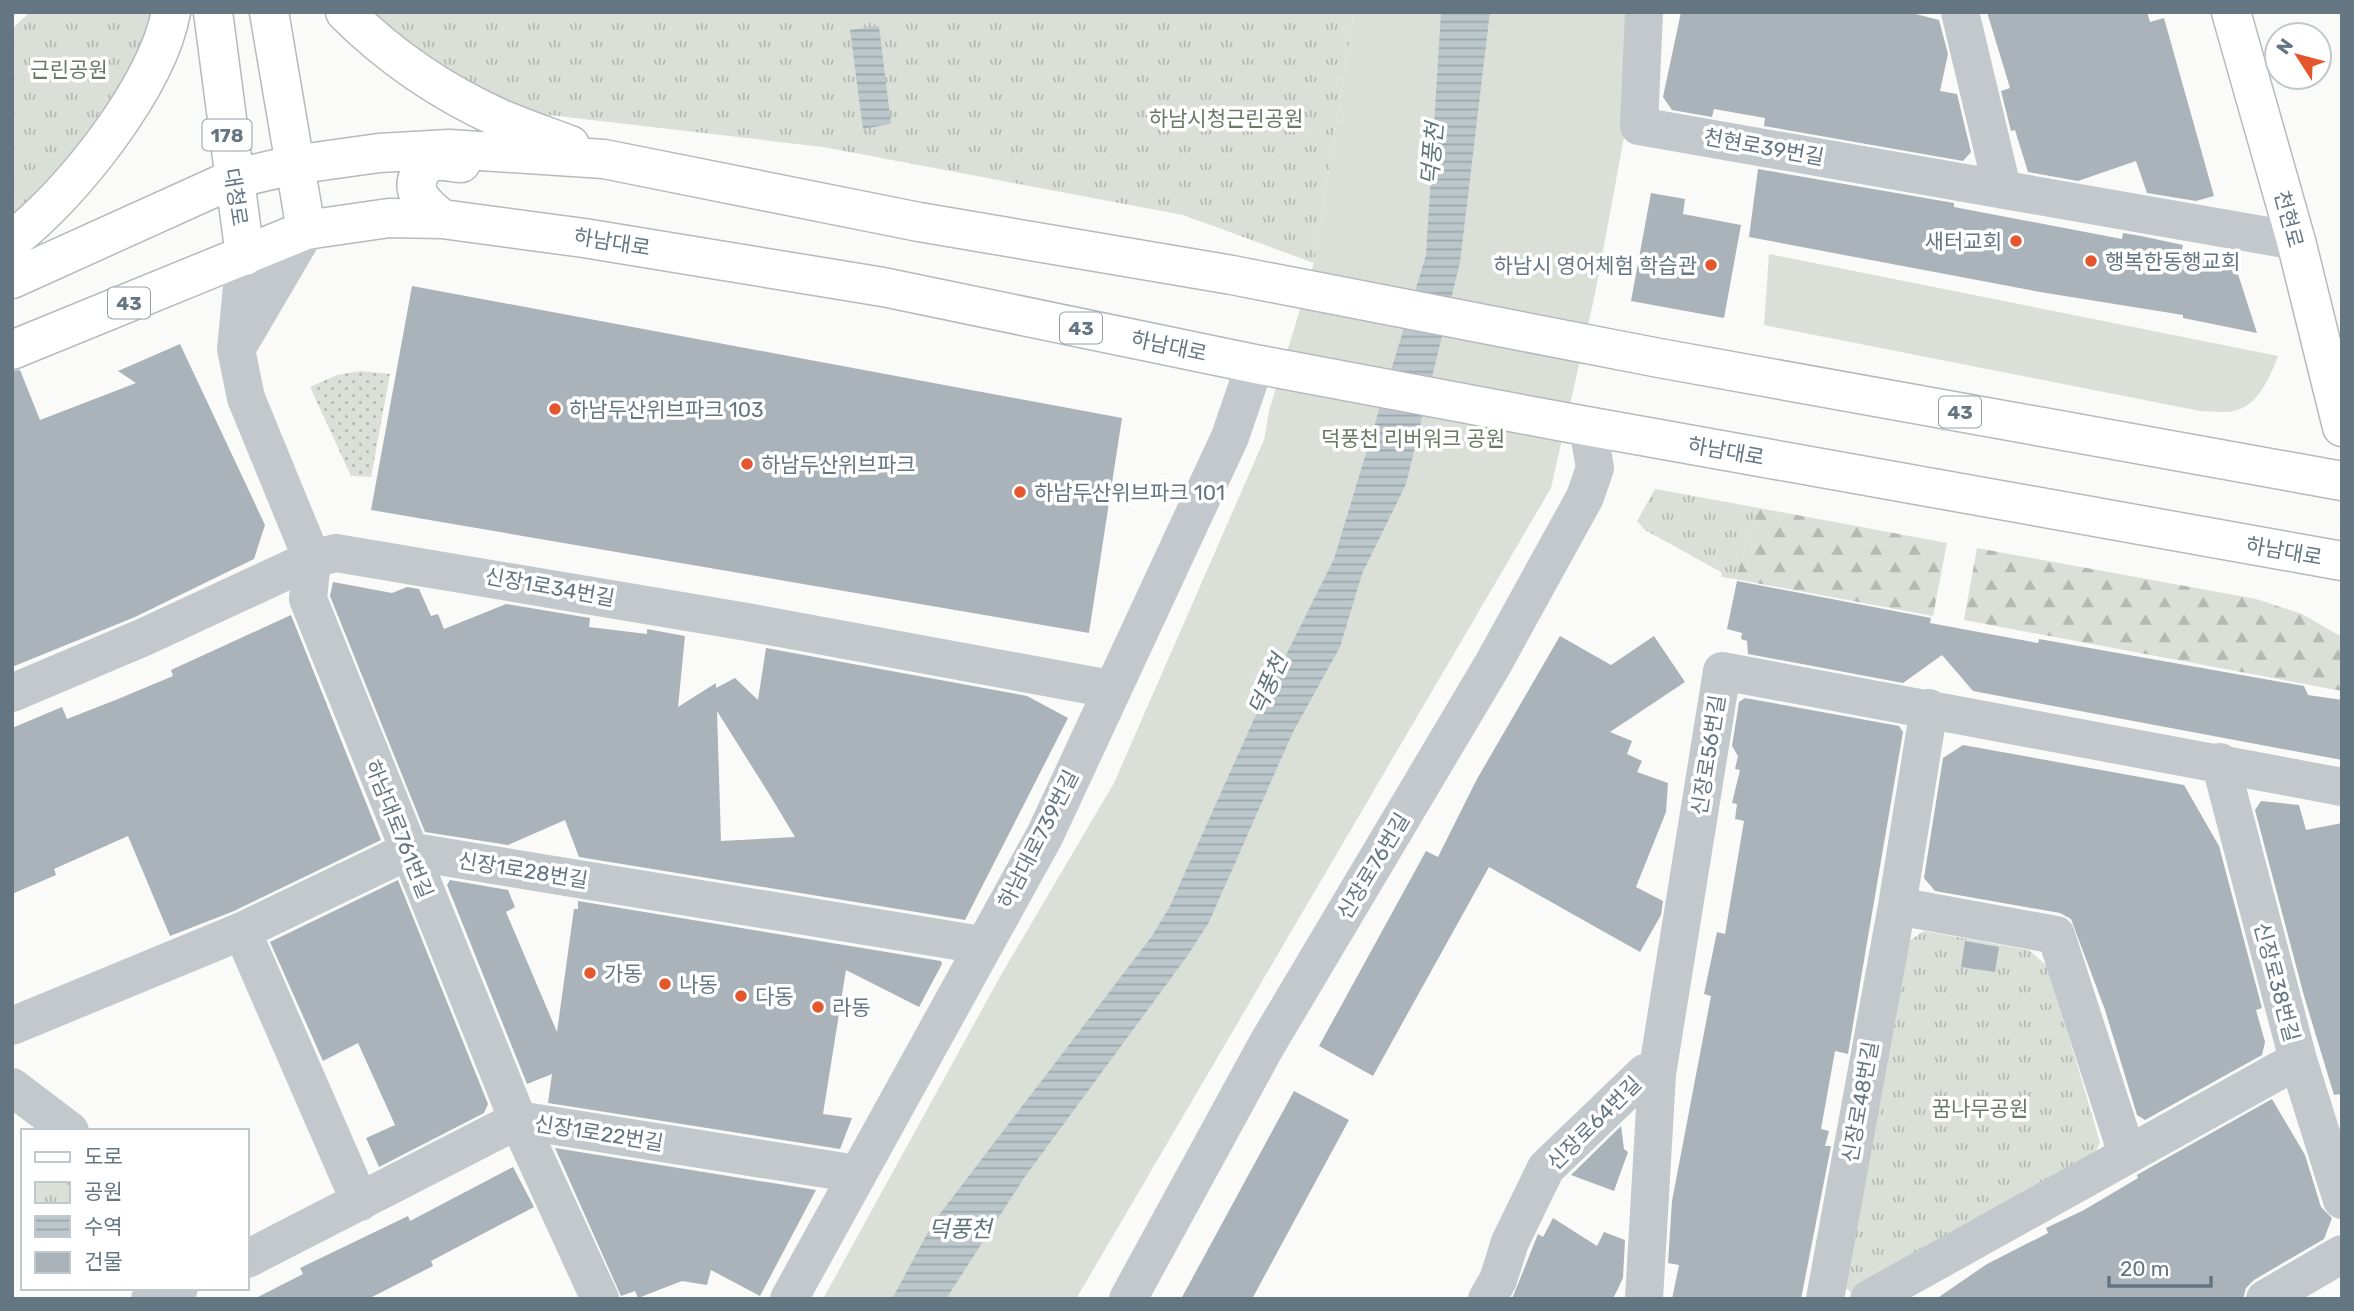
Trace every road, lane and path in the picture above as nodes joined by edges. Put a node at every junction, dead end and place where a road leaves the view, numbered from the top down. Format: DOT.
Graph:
graph roads {
  1 [pos="171,12"];
  2 [pos="213,12"];
  3 [pos="269,12"];
  4 [pos="345,12"];
  5 [pos="1644,12"];
  6 [pos="1960,12"];
  7 [pos="2231,12"];
  8 [pos="506,152"];
  9 [pos="604,159"];
  10 [pos="293,165"];
  11 [pos="233,179"];
  12 [pos="2002,188"];
  13 [pos="442,219"];
  14 [pos="306,230"];
  15 [pos="12,240"];
  16 [pos="2296,241"];
  17 [pos="245,256"];
  18 [pos="12,279"];
  19 [pos="236,349"];
  20 [pos="12,350"];
  21 [pos="1268,366"];
  22 [pos="1576,425"];
  23 [pos="2342,426"];
  24 [pos="2342,481"];
  25 [pos="312,559"];
  26 [pos="2342,561"];
  27 [pos="1110,689"];
  28 [pos="12,693"];
  29 [pos="1929,708"];
  30 [pos="2220,762"];
  31 [pos="2342,787"];
  32 [pos="408,851"];
  33 [pos="1896,906"];
  34 [pos="242,931"];
  35 [pos="981,945"];
  36 [pos="12,1026"];
  37 [pos="2298,1060"];
  38 [pos="1657,1074"];
  39 [pos="12,1087"];
  40 [pos="518,1120"];
  41 [pos="67,1129"];
  42 [pos="2127,1154"];
  43 [pos="857,1174"];
  44 [pos="2342,1200"];
  45 [pos="360,1202"];
  46 [pos="2342,1254"];
  47 [pos="248,1258"];
  48 [pos="174,1290"];
  49 [pos="150,1299"];
  50 [pos="600,1299"];
  51 [pos="789,1299"];
  52 [pos="1128,1299"];
  53 [pos="1487,1299"];
  54 [pos="1644,1299"];
  55 [pos="1825,1299"];
  56 [pos="1869,1299"];
  57 [pos="2265,1299"];
  1 -- 15 [label="main road"];
  2 -- 11 [label="main road, 대청로 / 178"];
  3 -- 10 [label="main road"];
  4 -- 9 [label="main road"];
  5 -- 12 [label="street, 천현로39번길"];
  6 -- 12 [label="street"];
  7 -- 16 [label="main road, 천현로"];
  8 -- 9 [label="main road, 43"];
  8 -- 10 [label="main road, 43"];
  8 -- 13 [label="main road"];
  9 -- 24 [label="main road, 43"];
  10 -- 11 [label="main road, 43"];
  10 -- 14 [label="main road"];
  11 -- 17 [label="main road, 대청로 / 178"];
  11 -- 18 [label="main road, 43"];
  12 -- 16 [label="street, 천현로39번길"];
  13 -- 14 [label="main road, 하남대로 / 43"];
  13 -- 21 [label="main road, 하남대로 / 43"];
  14 -- 17 [label="main road, 하남대로 / 43"];
  14 -- 19 [label="street"];
  16 -- 23 [label="main road, 천현로"];
  17 -- 19 [label="street, 하남대로761번길"];
  17 -- 20 [label="main road, 하남대로 / 43"];
  19 -- 25 [label="street, 하남대로761번길"];
  21 -- 22 [label="main road, 하남대로 / 43"];
  21 -- 27 [label="street, 하남대로739번길"];
  22 -- 26 [label="main road, 하남대로 / 43"];
  22 -- 52 [label="street, 신장로76번길"];
  25 -- 27 [label="street, 신장1로34번길"];
  25 -- 28 [label="street, 신장1로34번길"];
  25 -- 32 [label="street, 하남대로761번길"];
  27 -- 35 [label="street, 하남대로739번길"];
  29 -- 30 [label="street, 신장로56번길"];
  29 -- 33 [label="street, 신장로48번길"];
  29 -- 38 [label="street, 신장로56번길"];
  30 -- 31 [label="street, 신장로56번길"];
  30 -- 37 [label="street, 신장로38번길"];
  32 -- 34 [label="street"];
  32 -- 35 [label="street, 신장1로28번길"];
  32 -- 40 [label="street, 하남대로761번길"];
  33 -- 42 [label="street"];
  33 -- 55 [label="street, 신장로48번길"];
  34 -- 36 [label="street"];
  34 -- 45 [label="street"];
  35 -- 43 [label="street, 하남대로739번길"];
  37 -- 42 [label="street"];
  37 -- 44 [label="street, 신장로38번길"];
  38 -- 53 [label="street, 신장로64번길"];
  38 -- 54 [label="street, 신장로56번길"];
  39 -- 41 [label="street"];
  40 -- 43 [label="street, 신장1로22번길"];
  40 -- 45 [label="street, 신장1로22번길"];
  40 -- 50 [label="street, 하남대로761번길"];
  42 -- 56 [label="street"];
  43 -- 51 [label="street, 하남대로739번길"];
  45 -- 47 [label="street, 신장1로22번길"];
  46 -- 57 [label="street"];
  48 -- 49 [label="street"];
}
